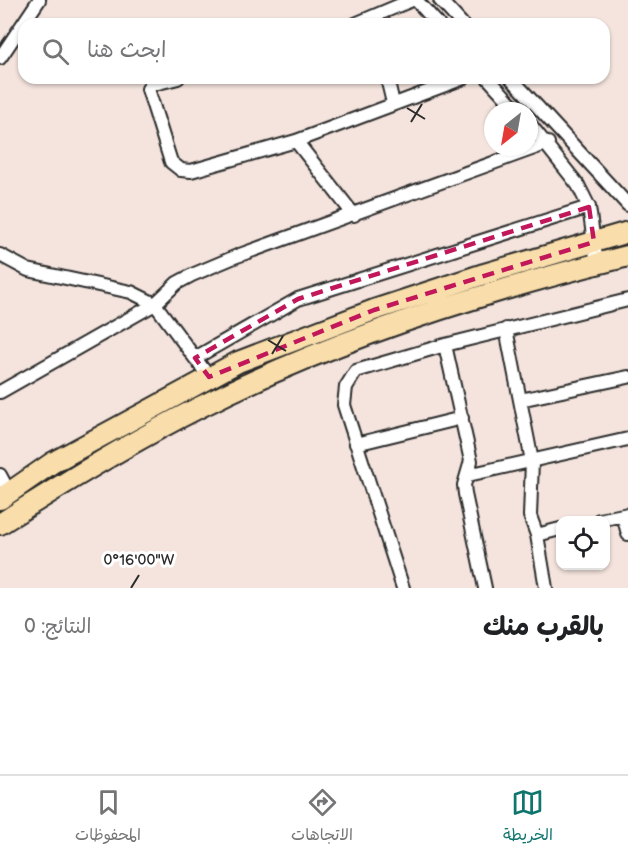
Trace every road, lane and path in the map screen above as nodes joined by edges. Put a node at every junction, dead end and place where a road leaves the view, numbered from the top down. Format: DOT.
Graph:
graph roads {
  1 [pos="39,0"];
  2 [pos="414,0"];
  3 [pos="440,0"];
  4 [pos="27,18"];
  5 [pos="378,18"];
  6 [pos="432,18"];
  7 [pos="456,18"];
  8 [pos="18,31"];
  9 [pos="0,58"];
  10 [pos="154,84"];
  11 [pos="388,84"];
  12 [pos="447,84"];
  13 [pos="493,84"];
  14 [pos="517,84"];
  15 [pos="510,102"];
  16 [pos="393,103"];
  17 [pos="538,132"];
  18 [pos="296,141"];
  19 [pos="548,143"];
  20 [pos="628,205"];
  21 [pos="589,207"];
  22 [pos="354,215"];
  23 [pos="628,232"];
  24 [pos="594,242"];
  25 [pos="0,255"];
  26 [pos="628,256"];
  27 [pos="597,264"];
  28 [pos="628,300"];
  29 [pos="155,304"];
  30 [pos="506,329"];
  31 [pos="445,345"];
  32 [pos="195,358"];
  33 [pos="209,377"];
  34 [pos="628,377"];
  35 [pos="0,392"];
  36 [pos="520,400"];
  37 [pos="462,418"];
  38 [pos="628,439"];
  39 [pos="356,444"];
  40 [pos="532,461"];
  41 [pos="468,475"];
  42 [pos="3,489"];
  43 [pos="626,514"];
  44 [pos="610,518"];
  45 [pos="0,524"];
  46 [pos="556,531"];
  47 [pos="628,534"];
  48 [pos="537,535"];
  49 [pos="403,588"];
  50 [pos="485,588"];
  51 [pos="546,588"];
  1 -- 4 [label="street"];
  2 -- 5 [label="street"];
  2 -- 6 [label="street"];
  3 -- 7 [label="street"];
  8 -- 9 [label="street"];
  10 -- 18 [label="street"];
  11 -- 16 [label="street"];
  12 -- 16 [label="street"];
  13 -- 15 [label="street"];
  14 -- 20 [label="street"];
  16 -- 18 [label="street"];
  17 -- 19 [label="street"];
  18 -- 22 [label="street"];
  19 -- 21 [label="street"];
  19 -- 22 [label="street"];
  21 -- 24 [label="street"];
  21 -- 32 [label="street"];
  22 -- 29 [label="street"];
  23 -- 24 [label="main road"];
  24 -- 27 [label="street"];
  24 -- 33 [label="main road"];
  25 -- 29 [label="street"];
  26 -- 27 [label="main road"];
  27 -- 45 [label="main road"];
  28 -- 30 [label="street"];
  29 -- 32 [label="street"];
  29 -- 35 [label="street"];
  30 -- 31 [label="street"];
  30 -- 36 [label="street"];
  31 -- 37 [label="street"];
  31 -- 39 [label="street"];
  32 -- 33 [label="street"];
  33 -- 42 [label="main road"];
  34 -- 36 [label="street"];
  36 -- 40 [label="street"];
  37 -- 39 [label="street"];
  37 -- 41 [label="street"];
  38 -- 40 [label="street"];
  39 -- 49 [label="street"];
  40 -- 41 [label="street"];
  40 -- 48 [label="street"];
  41 -- 50 [label="street"];
  43 -- 44 [label="street"];
  43 -- 47 [label="street"];
  46 -- 48 [label="street"];
  48 -- 51 [label="street"];
}
